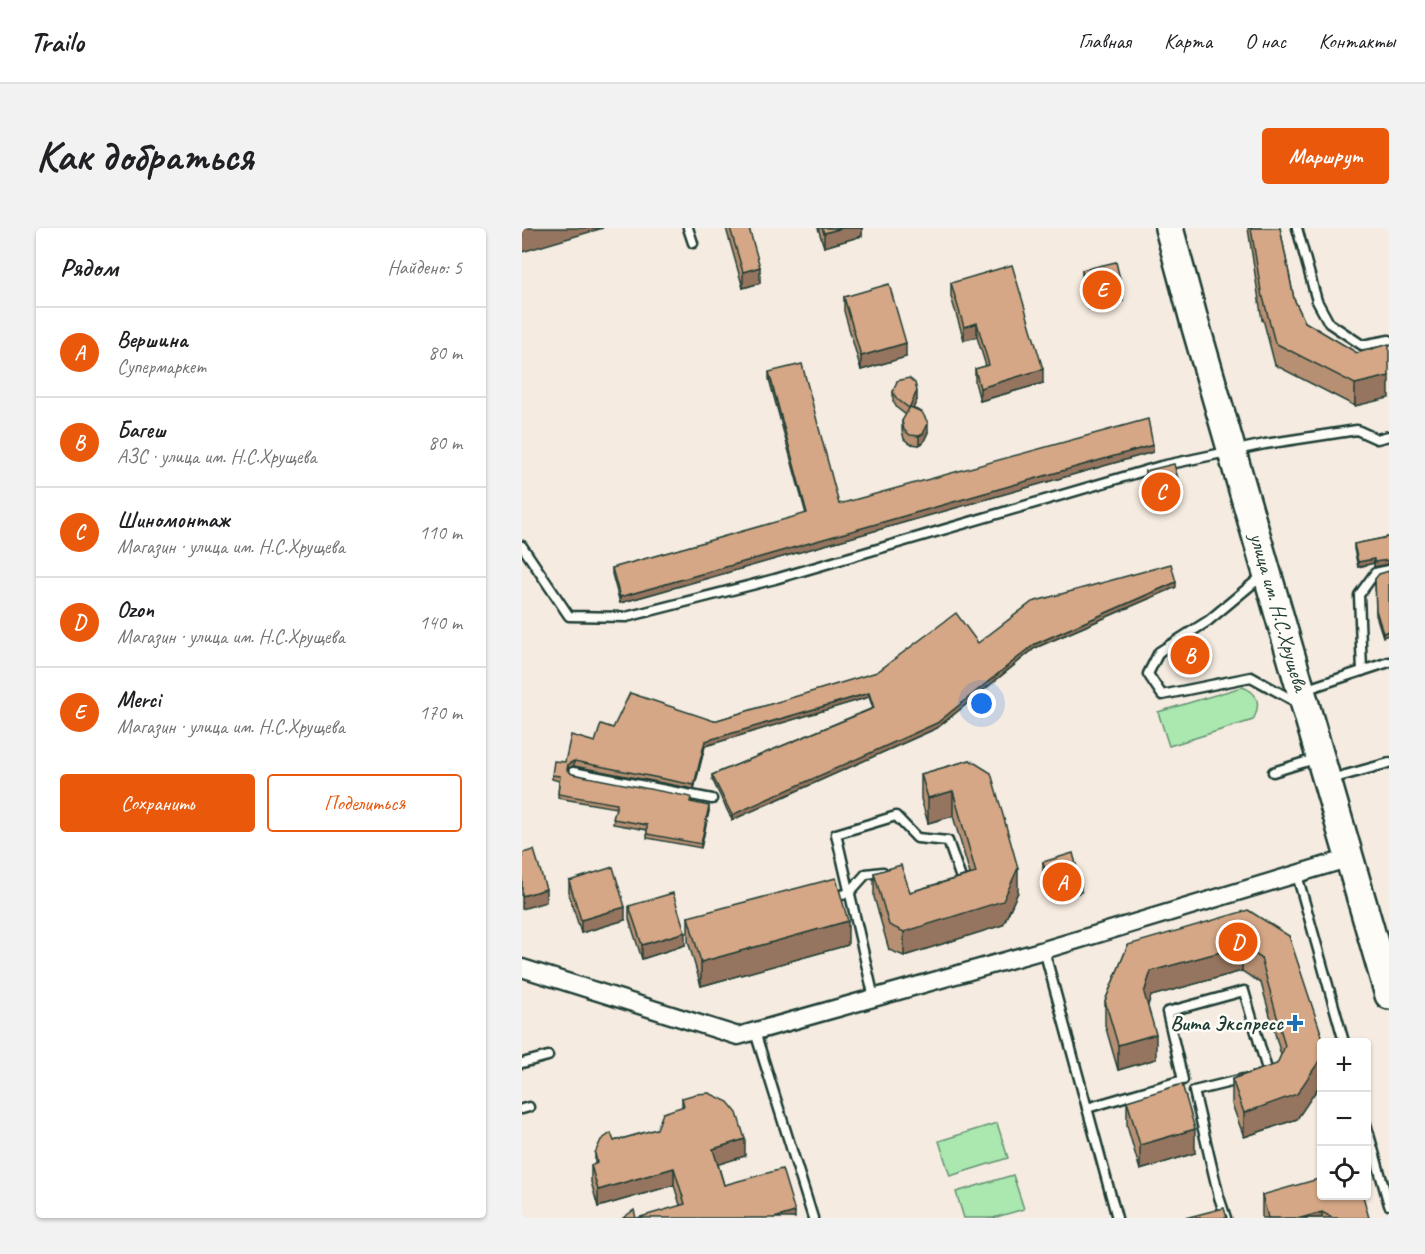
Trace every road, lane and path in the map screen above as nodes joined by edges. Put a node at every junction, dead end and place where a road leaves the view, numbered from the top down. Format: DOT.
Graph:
graph roads {
  1 [pos="688,228"];
  2 [pos="1169,228"];
  3 [pos="1297,228"];
  4 [pos="693,243"];
  5 [pos="1389,340"];
  6 [pos="1389,436"];
  7 [pos="1232,452"];
  8 [pos="522,546"];
  9 [pos="1389,570"];
  10 [pos="1267,572"];
  11 [pos="1389,662"];
  12 [pos="1362,671"];
  13 [pos="1304,699"];
  14 [pos="1389,763"];
  15 [pos="1324,769"];
  16 [pos="573,772"];
  17 [pos="1272,772"];
  18 [pos="712,799"];
  19 [pos="1350,858"];
  20 [pos="890,872"];
  21 [pos="1297,875"];
  22 [pos="849,893"];
  23 [pos="956,897"];
  24 [pos="826,899"];
  25 [pos="1044,950"];
  26 [pos="522,968"];
  27 [pos="1389,995"];
  28 [pos="874,998"];
  29 [pos="755,1032"];
  30 [pos="1343,1038"];
  31 [pos="548,1056"];
  32 [pos="522,1063"];
  33 [pos="1183,1080"];
  34 [pos="1194,1091"];
  35 [pos="1087,1108"];
  36 [pos="1371,1142"];
  37 [pos="1389,1205"];
  38 [pos="813,1218"];
  39 [pos="1117,1218"];
  40 [pos="1226,1218"];
  1 -- 4 [label="lane"];
  2 -- 7 [label="main road, улица им. Н.С.Хрущева"];
  3 -- 5 [label="lane"];
  6 -- 7 [label="lane"];
  7 -- 8 [label="lane"];
  7 -- 10 [label="main road, улица им. Н.С.Хрущева"];
  9 -- 12 [label="lane"];
  10 -- 13 [label="main road, улица им. Н.С.Хрущева"];
  10 -- 13 [label="lane"];
  11 -- 12 [label="lane"];
  12 -- 13 [label="lane"];
  13 -- 15 [label="main road, улица им. Н.С.Хрущева"];
  14 -- 15 [label="lane"];
  15 -- 17 [label="lane"];
  15 -- 19 [label="main road, улица им. Н.С.Хрущева"];
  16 -- 18 [label="lane"];
  19 -- 21 [label="street"];
  19 -- 27 [label="main road, улица им. Н.С.Хрущева"];
  20 -- 22 [label="lane"];
  21 -- 25 [label="street"];
  21 -- 30 [label="lane"];
  22 -- 23 [label="lane"];
  22 -- 24 [label="lane"];
  22 -- 28 [label="lane"];
  25 -- 28 [label="street"];
  25 -- 35 [label="lane"];
  26 -- 29 [label="street"];
  28 -- 29 [label="street"];
  29 -- 38 [label="lane"];
  31 -- 32 [label="lane"];
  33 -- 34 [label="lane"];
  33 -- 34 [label="lane"];
  33 -- 35 [label="lane"];
  34 -- 40 [label="lane"];
  35 -- 39 [label="lane"];
  36 -- 37 [label="lane"];
}
